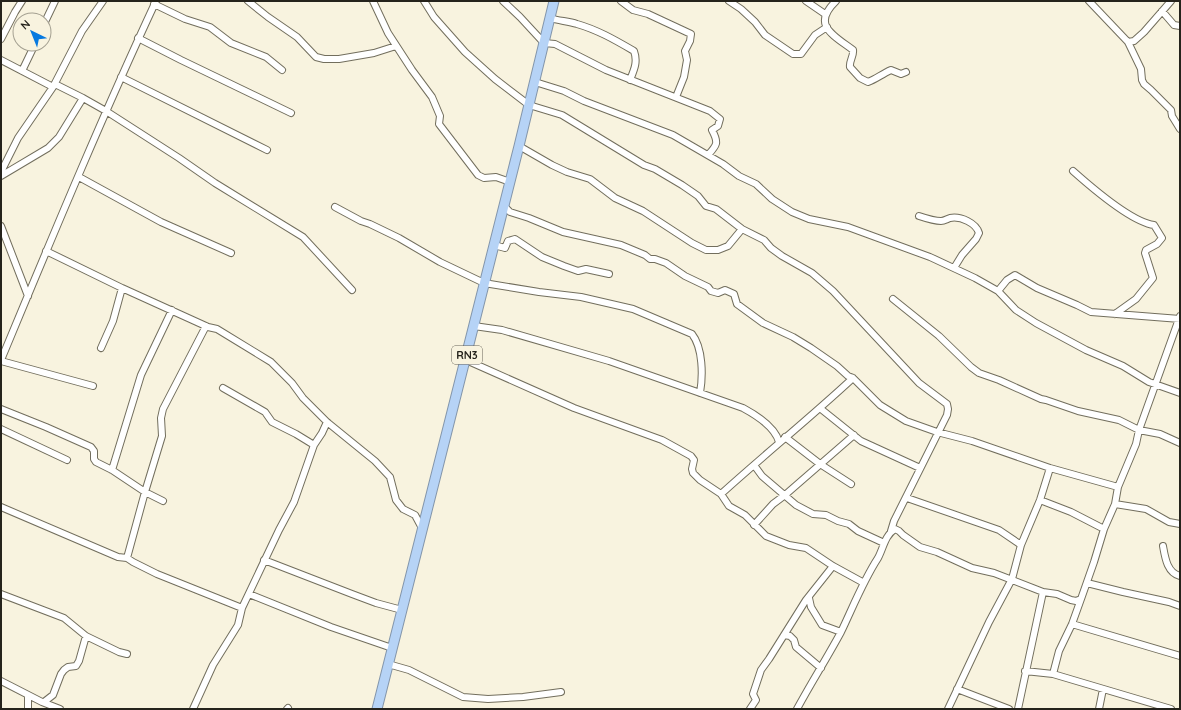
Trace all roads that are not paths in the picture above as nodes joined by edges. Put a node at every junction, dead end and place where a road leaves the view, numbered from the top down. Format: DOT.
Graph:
graph roads {
  1 [pos="22,1"];
  2 [pos="55,1"];
  3 [pos="103,1"];
  4 [pos="248,1"];
  5 [pos="373,1"];
  6 [pos="424,1"];
  7 [pos="503,1"];
  8 [pos="554,1"];
  9 [pos="620,1"];
  10 [pos="729,1"];
  11 [pos="806,1"];
  12 [pos="836,1"];
  13 [pos="1090,1"];
  14 [pos="1171,1"];
  15 [pos="155,2"];
  16 [pos="1162,11"];
  17 [pos="50,12"];
  18 [pos="825,14"];
  19 [pos="550,18"];
  20 [pos="1180,26"];
  21 [pos="827,27"];
  22 [pos="138,38"];
  23 [pos="542,38"];
  24 [pos="1,39"];
  25 [pos="1128,42"];
  26 [pos="396,46"];
  27 [pos="31,52"];
  28 [pos="1,60"];
  29 [pos="282,70"];
  30 [pos="22,71"];
  31 [pos="906,72"];
  32 [pos="121,77"];
  33 [pos="630,80"];
  34 [pos="535,82"];
  35 [pos="54,86"];
  36 [pos="676,97"];
  37 [pos="83,98"];
  38 [pos="529,105"];
  39 [pos="106,111"];
  40 [pos="291,113"];
  41 [pos="1180,129"];
  42 [pos="519,146"];
  43 [pos="267,150"];
  44 [pos="708,155"];
  45 [pos="1073,171"];
  46 [pos="1,172"];
  47 [pos="1,176"];
  48 [pos="79,177"];
  49 [pos="510,182"];
  50 [pos="335,207"];
  51 [pos="507,209"];
  52 [pos="919,216"];
  53 [pos="1,226"];
  54 [pos="742,229"];
  55 [pos="494,245"];
  56 [pos="46,251"];
  57 [pos="231,253"];
  58 [pos="954,268"];
  59 [pos="609,274"];
  60 [pos="484,283"];
  61 [pos="122,288"];
  62 [pos="352,290"];
  63 [pos="998,291"];
  64 [pos="28,296"];
  65 [pos="893,299"];
  66 [pos="172,310"];
  67 [pos="1115,314"];
  68 [pos="1180,318"];
  69 [pos="206,326"];
  70 [pos="474,326"];
  71 [pos="101,348"];
  72 [pos="466,360"];
  73 [pos="1,361"];
  74 [pos="853,378"];
  75 [pos="1156,384"];
  76 [pos="93,386"];
  77 [pos="223,388"];
  78 [pos="700,393"];
  79 [pos="1180,393"];
  80 [pos="1,409"];
  81 [pos="821,409"];
  82 [pos="327,422"];
  83 [pos="1,429"];
  84 [pos="1139,430"];
  85 [pos="937,432"];
  86 [pos="854,435"];
  87 [pos="785,437"];
  88 [pos="779,442"];
  89 [pos="1180,443"];
  90 [pos="314,445"];
  91 [pos="67,460"];
  92 [pos="820,464"];
  93 [pos="754,465"];
  94 [pos="920,468"];
  95 [pos="1050,468"];
  96 [pos="112,470"];
  97 [pos="851,484"];
  98 [pos="1118,487"];
  99 [pos="145,492"];
  100 [pos="721,494"];
  101 [pos="785,496"];
  102 [pos="907,498"];
  103 [pos="1040,500"];
  104 [pos="163,501"];
  105 [pos="1115,504"];
  106 [pos="1,507"];
  107 [pos="1180,524"];
  108 [pos="754,525"];
  109 [pos="422,528"];
  110 [pos="1104,529"];
  111 [pos="891,531"];
  112 [pos="884,543"];
  113 [pos="1021,545"];
  114 [pos="1163,546"];
  115 [pos="127,558"];
  116 [pos="264,560"];
  117 [pos="833,566"];
  118 [pos="1180,576"];
  119 [pos="1012,579"];
  120 [pos="864,582"];
  121 [pos="1087,583"];
  122 [pos="1043,592"];
  123 [pos="1,594"];
  124 [pos="249,594"];
  125 [pos="809,598"];
  126 [pos="1081,599"];
  127 [pos="1180,606"];
  128 [pos="242,608"];
  129 [pos="402,610"];
  130 [pos="1072,624"];
  131 [pos="841,632"];
  132 [pos="784,635"];
  133 [pos="86,636"];
  134 [pos="392,648"];
  135 [pos="127,654"];
  136 [pos="1180,656"];
  137 [pos="388,664"];
  138 [pos="821,668"];
  139 [pos="1025,671"];
  140 [pos="1053,674"];
  141 [pos="1,681"];
  142 [pos="957,689"];
  143 [pos="1103,689"];
  144 [pos="561,692"];
  145 [pos="28,695"];
  146 [pos="53,695"];
  147 [pos="36,698"];
  148 [pos="44,702"];
  149 [pos="52,706"];
  150 [pos="1149,706"];
  151 [pos="28,708"];
  152 [pos="60,709"];
  153 [pos="193,709"];
  154 [pos="377,709"];
  155 [pos="750,709"];
  156 [pos="798,709"];
  157 [pos="948,709"];
  158 [pos="1009,709"];
  159 [pos="1018,709"];
  160 [pos="1099,709"];
  161 [pos="1171,709"];
  1 -- 24 [label="street"];
  2 -- 17 [label="street"];
  3 -- 35 [label="street"];
  4 -- 26 [label="street"];
  5 -- 26 [label="street"];
  6 -- 38 [label="street"];
  7 -- 23 [label="street"];
  8 -- 19 [label="highway, RN3"];
  9 -- 36 [label="street"];
  10 -- 21 [label="street"];
  11 -- 18 [label="street"];
  12 -- 18 [label="street"];
  13 -- 25 [label="street"];
  14 -- 16 [label="street"];
  15 -- 22 [label="street"];
  15 -- 29 [label="street"];
  16 -- 20 [label="street"];
  16 -- 25 [label="street"];
  18 -- 21 [label="street"];
  19 -- 23 [label="highway, RN3"];
  19 -- 33 [label="street"];
  21 -- 31 [label="street"];
  22 -- 32 [label="street"];
  22 -- 40 [label="street"];
  23 -- 33 [label="street"];
  23 -- 34 [label="highway, RN3"];
  25 -- 41 [label="street"];
  26 -- 49 [label="street"];
  27 -- 30 [label="street"];
  28 -- 30 [label="street"];
  30 -- 35 [label="street"];
  32 -- 39 [label="street"];
  32 -- 43 [label="street"];
  33 -- 36 [label="street"];
  34 -- 38 [label="highway, RN3"];
  34 -- 44 [label="street"];
  35 -- 37 [label="street"];
  35 -- 46 [label="street"];
  36 -- 44 [label="street"];
  37 -- 39 [label="street"];
  37 -- 47 [label="street"];
  38 -- 42 [label="highway, RN3"];
  38 -- 54 [label="street"];
  39 -- 48 [label="street"];
  39 -- 62 [label="street"];
  42 -- 49 [label="highway, RN3"];
  42 -- 54 [label="street"];
  44 -- 58 [label="street"];
  45 -- 67 [label="street"];
  48 -- 56 [label="street"];
  48 -- 57 [label="street"];
  49 -- 51 [label="highway, RN3"];
  50 -- 60 [label="street"];
  51 -- 55 [label="highway, RN3"];
  51 -- 74 [label="street"];
  52 -- 58 [label="street"];
  53 -- 64 [label="street"];
  54 -- 85 [label="street"];
  55 -- 59 [label="street"];
  55 -- 60 [label="highway, RN3"];
  56 -- 61 [label="street"];
  56 -- 64 [label="street"];
  58 -- 63 [label="street"];
  60 -- 70 [label="highway, RN3"];
  60 -- 78 [label="street"];
  61 -- 66 [label="street"];
  61 -- 71 [label="street"];
  63 -- 67 [label="street"];
  63 -- 75 [label="street"];
  64 -- 73 [label="street"];
  65 -- 84 [label="street"];
  66 -- 69 [label="street"];
  66 -- 96 [label="street"];
  67 -- 68 [label="street"];
  68 -- 75 [label="street"];
  69 -- 82 [label="street"];
  69 -- 99 [label="street"];
  70 -- 72 [label="highway, RN3"];
  70 -- 78 [label="street"];
  72 -- 100 [label="street"];
  72 -- 109 [label="highway, RN3"];
  73 -- 76 [label="street"];
  74 -- 81 [label="street"];
  74 -- 85 [label="street"];
  75 -- 79 [label="street"];
  75 -- 84 [label="street"];
  77 -- 90 [label="street"];
  78 -- 88 [label="street"];
  80 -- 96 [label="street"];
  81 -- 86 [label="street"];
  81 -- 87 [label="street"];
  82 -- 90 [label="street"];
  82 -- 109 [label="street"];
  83 -- 91 [label="street"];
  84 -- 89 [label="street"];
  84 -- 98 [label="street"];
  85 -- 94 [label="street"];
  85 -- 95 [label="street"];
  86 -- 92 [label="street"];
  86 -- 94 [label="street"];
  87 -- 88 [label="street"];
  87 -- 92 [label="street"];
  88 -- 93 [label="street"];
  90 -- 116 [label="street"];
  92 -- 97 [label="street"];
  92 -- 101 [label="street"];
  93 -- 100 [label="street"];
  93 -- 101 [label="street"];
  94 -- 102 [label="street"];
  95 -- 98 [label="street"];
  95 -- 103 [label="street"];
  96 -- 99 [label="street"];
  98 -- 105 [label="street"];
  99 -- 104 [label="street"];
  99 -- 115 [label="street"];
  100 -- 108 [label="street"];
  101 -- 108 [label="street"];
  101 -- 112 [label="street"];
  102 -- 111 [label="street"];
  102 -- 113 [label="street"];
  103 -- 110 [label="street"];
  103 -- 113 [label="street"];
  105 -- 107 [label="street"];
  105 -- 110 [label="street"];
  106 -- 115 [label="street"];
  108 -- 117 [label="street"];
  109 -- 129 [label="highway, RN3"];
  110 -- 121 [label="street"];
  111 -- 112 [label="street"];
  111 -- 119 [label="street"];
  112 -- 120 [label="street"];
  113 -- 119 [label="street"];
  114 -- 118 [label="street"];
  115 -- 128 [label="street"];
  116 -- 124 [label="street"];
  116 -- 129 [label="street"];
  117 -- 120 [label="street"];
  117 -- 125 [label="street"];
  119 -- 122 [label="street"];
  119 -- 142 [label="street"];
  120 -- 131 [label="street"];
  121 -- 126 [label="street"];
  121 -- 127 [label="street"];
  122 -- 126 [label="street"];
  122 -- 139 [label="street"];
  123 -- 133 [label="street"];
  124 -- 128 [label="street"];
  124 -- 134 [label="street"];
  125 -- 131 [label="street"];
  125 -- 132 [label="street"];
  126 -- 130 [label="street"];
  128 -- 153 [label="street"];
  129 -- 134 [label="highway, RN3"];
  130 -- 136 [label="street"];
  130 -- 140 [label="street"];
  131 -- 138 [label="street"];
  132 -- 138 [label="street"];
  132 -- 155 [label="street"];
  133 -- 135 [label="street"];
  133 -- 146 [label="street"];
  134 -- 137 [label="highway, RN3"];
  137 -- 144 [label="street"];
  137 -- 154 [label="highway, RN3"];
  138 -- 156 [label="street"];
  139 -- 140 [label="street"];
  139 -- 159 [label="street"];
  140 -- 143 [label="street"];
  141 -- 145 [label="street"];
  142 -- 157 [label="street"];
  142 -- 158 [label="street"];
  143 -- 150 [label="street"];
  143 -- 160 [label="street"];
  145 -- 147 [label="street"];
  145 -- 151 [label="street"];
  146 -- 148 [label="street"];
  146 -- 149 [label="street"];
  147 -- 148 [label="street"];
  147 -- 151 [label="street"];
  148 -- 149 [label="street"];
  149 -- 152 [label="street"];
  150 -- 161 [label="street"];
}
